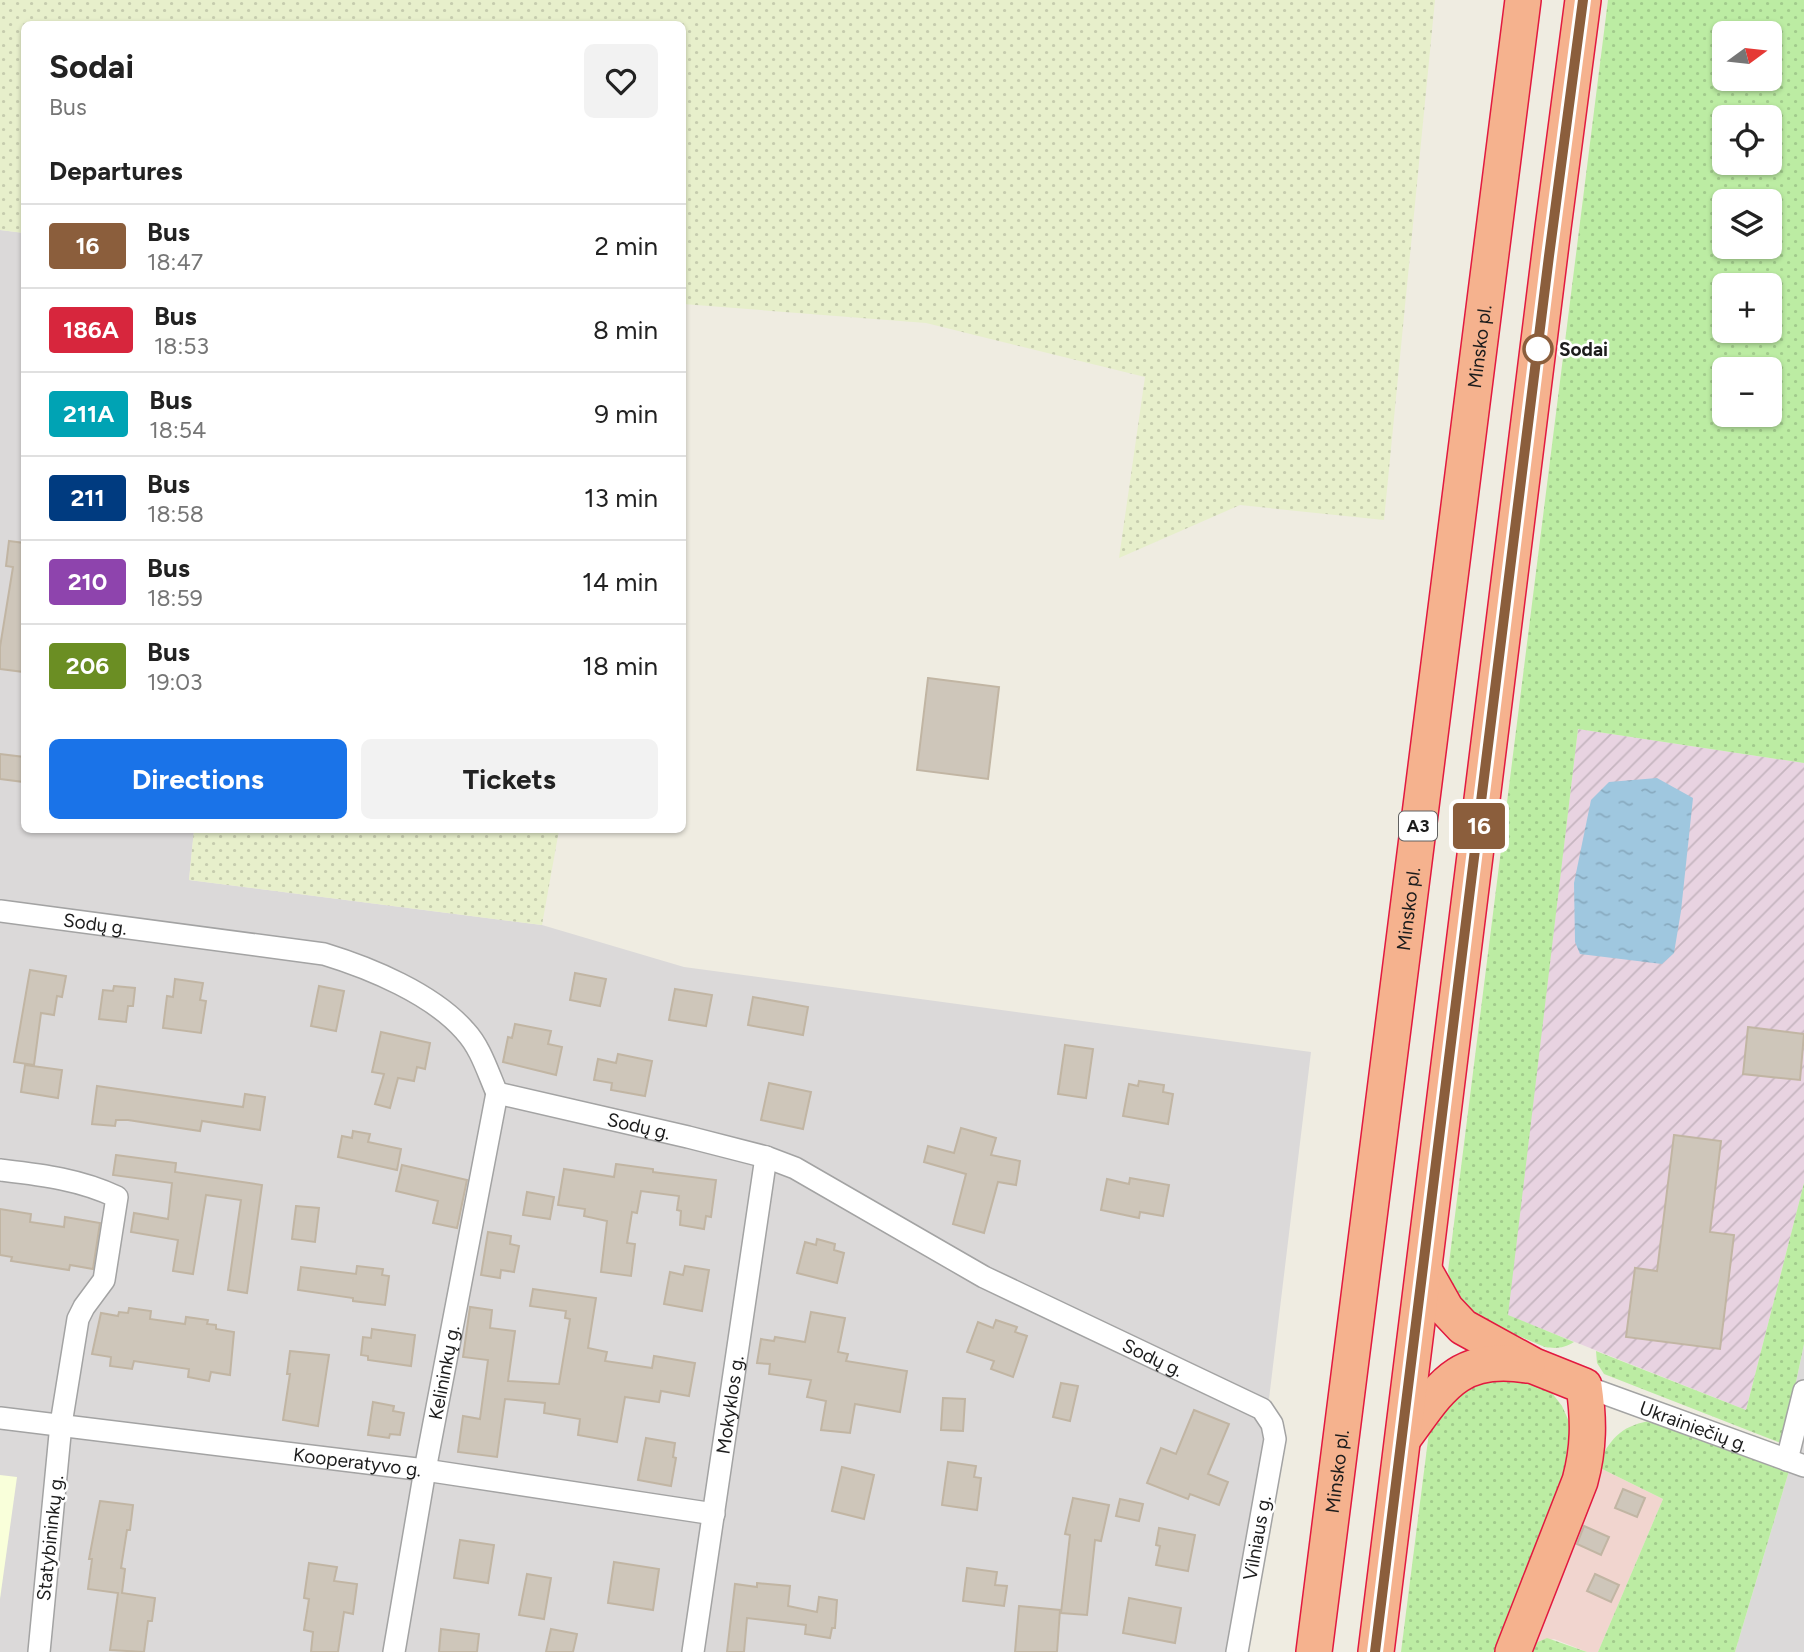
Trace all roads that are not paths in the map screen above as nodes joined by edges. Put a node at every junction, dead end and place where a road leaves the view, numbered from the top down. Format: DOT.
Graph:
graph roads {
  1 [pos="1523,0"];
  2 [pos="1583,0"];
  3 [pos="0,911"];
  4 [pos="497,1093"];
  5 [pos="766,1157"];
  6 [pos="0,1170"];
  7 [pos="1424,1270"];
  8 [pos="1534,1366"];
  9 [pos="1584,1386"];
  10 [pos="1804,1391"];
  11 [pos="0,1418"];
  12 [pos="61,1424"];
  13 [pos="1272,1424"];
  14 [pos="1402,1439"];
  15 [pos="1796,1463"];
  16 [pos="425,1470"];
  17 [pos="714,1514"];
  18 [pos="39,1652"];
  19 [pos="394,1652"];
  20 [pos="693,1652"];
  21 [pos="1237,1652"];
  22 [pos="1314,1652"];
  23 [pos="1376,1652"];
  24 [pos="1513,1652"];
  1 -- 22 [label="highway, Minsko pl. / A3"];
  2 -- 7 [label="highway"];
  3 -- 4 [label="street, Sodų g."];
  4 -- 5 [label="street, Sodų g."];
  4 -- 16 [label="street, Kelininkų g."];
  5 -- 13 [label="street, Sodų g."];
  5 -- 17 [label="street, Mokyklos g."];
  6 -- 12 [label="street, Statybininkų g."];
  7 -- 8 [label="highway"];
  7 -- 14 [label="highway"];
  8 -- 9 [label="highway"];
  8 -- 14 [label="highway"];
  9 -- 15 [label="street, Ukrainiečių g."];
  9 -- 24 [label="highway"];
  10 -- 15 [label="street"];
  11 -- 12 [label="street, Kooperatyvo g."];
  12 -- 16 [label="street, Kooperatyvo g."];
  12 -- 18 [label="street, Statybininkų g."];
  13 -- 21 [label="street, Vilniaus g."];
  14 -- 23 [label="highway"];
  16 -- 17 [label="street, Kooperatyvo g."];
  16 -- 19 [label="street, Kelininkų g."];
  17 -- 20 [label="street, Mokyklos g."];
}
